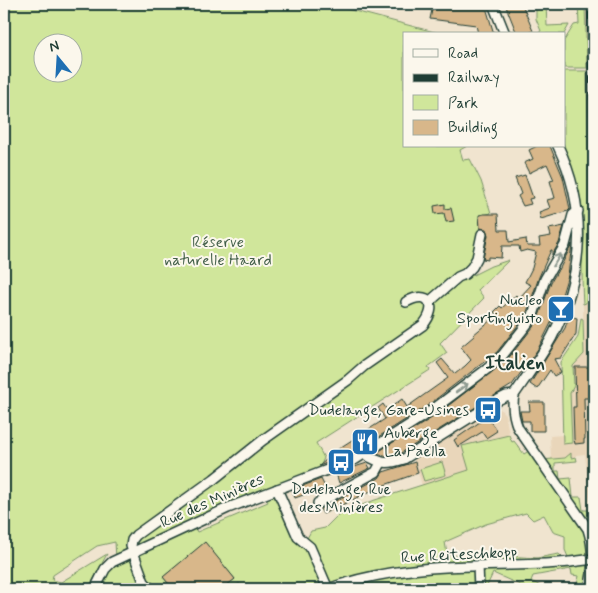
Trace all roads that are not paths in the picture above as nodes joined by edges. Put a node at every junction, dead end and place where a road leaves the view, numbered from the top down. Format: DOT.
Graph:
graph roads {
  1 [pos="493,4"];
  2 [pos="505,32"];
  3 [pos="559,148"];
  4 [pos="578,211"];
  5 [pos="482,234"];
  6 [pos="406,302"];
  7 [pos="429,302"];
  8 [pos="514,395"];
  9 [pos="364,454"];
  10 [pos="381,463"];
  11 [pos="276,489"];
  12 [pos="318,503"];
  13 [pos="133,552"];
  14 [pos="594,559"];
  15 [pos="478,566"];
  16 [pos="95,589"];
  17 [pos="150,589"];
  18 [pos="328,589"];
  19 [pos="479,589"];
  20 [pos="589,589"];
  1 -- 2 [label="street"];
  3 -- 4 [label="street"];
  4 -- 8 [label="street"];
  9 -- 4 [label="street, Rue des Minières, one-way"];
  5 -- 7 [label="street"];
  6 -- 7 [label="street"];
  7 -- 13 [label="street, Rue des Minières"];
  8 -- 10 [label="street"];
  8 -- 20 [label="street"];
  9 -- 10 [label="street"];
  9 -- 11 [label="street, Rue des Minières"];
  10 -- 12 [label="street"];
  11 -- 13 [label="street, Rue des Minières"];
  11 -- 18 [label="street"];
  13 -- 16 [label="street"];
  13 -- 17 [label="street"];
  14 -- 15 [label="street, Rue Reiteschkopp, bridge"];
  15 -- 18 [label="street, Rue Reiteschkopp"];
  15 -- 19 [label="street"];
}
